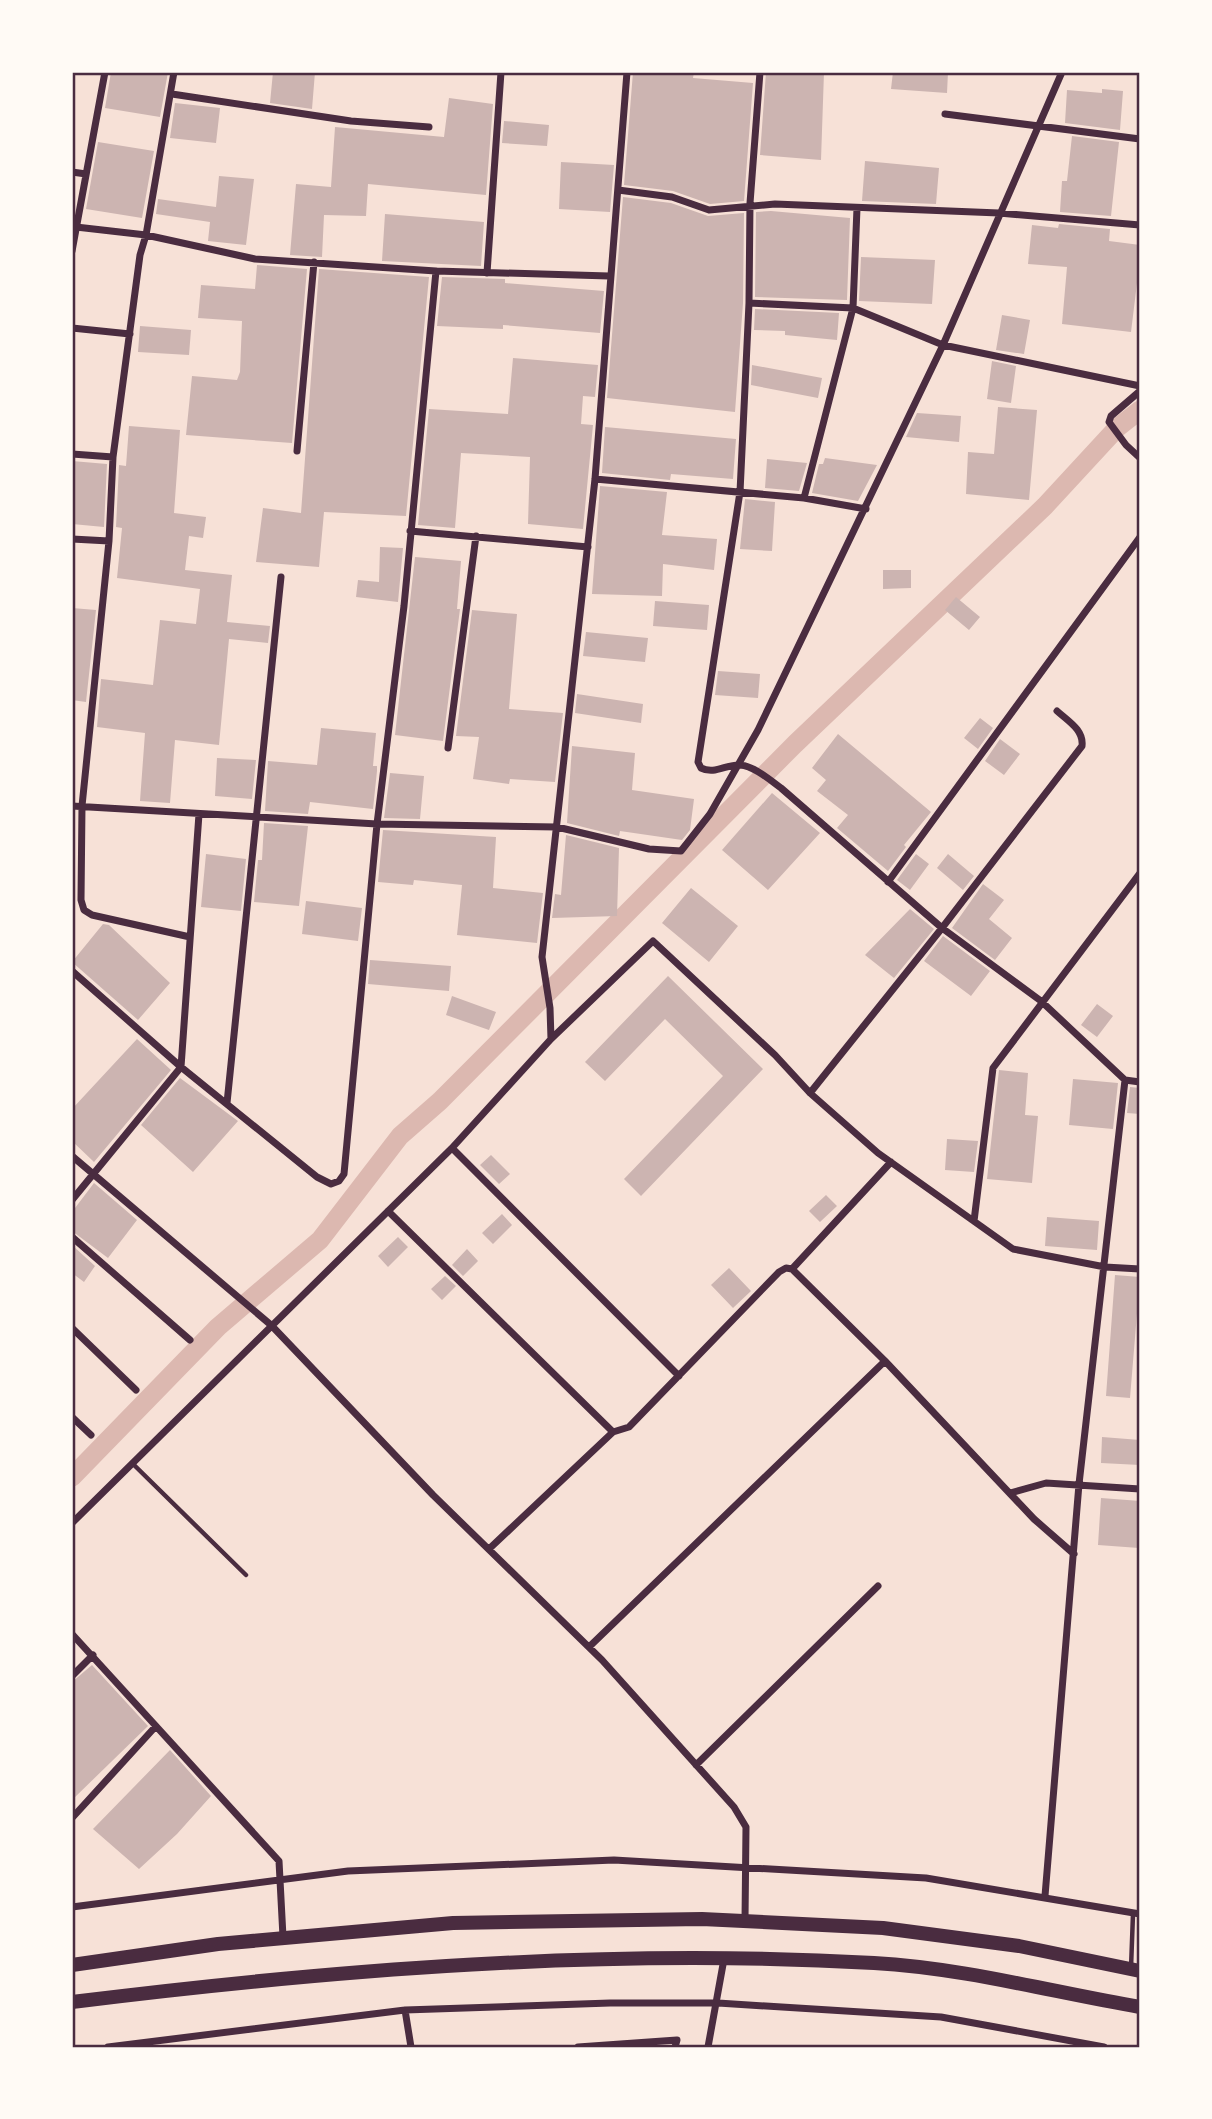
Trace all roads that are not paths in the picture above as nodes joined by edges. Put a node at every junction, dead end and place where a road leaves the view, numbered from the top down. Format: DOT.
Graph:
graph roads {
  1 [pos="105,72"];
  2 [pos="174,72"];
  3 [pos="501,72"];
  4 [pos="626,72"];
  5 [pos="760,72"];
  6 [pos="1062,72"];
  7 [pos="172,94"];
  8 [pos="945,114"];
  9 [pos="1038,125"];
  10 [pos="429,127"];
  11 [pos="1140,139"];
  12 [pos="72,172"];
  13 [pos="86,174"];
  14 [pos="618,190"];
  15 [pos="750,208"];
  16 [pos="857,208"];
  17 [pos="999,214"];
  18 [pos="1140,226"];
  19 [pos="76,227"];
  20 [pos="146,235"];
  21 [pos="72,251"];
  22 [pos="314,262"];
  23 [pos="436,271"];
  24 [pos="487,273"];
  25 [pos="609,276"];
  26 [pos="749,303"];
  27 [pos="853,308"];
  28 [pos="72,328"];
  29 [pos="130,334"];
  30 [pos="943,345"];
  31 [pos="1140,389"];
  32 [pos="297,451"];
  33 [pos="72,454"];
  34 [pos="113,457"];
  35 [pos="1140,458"];
  36 [pos="595,479"];
  37 [pos="740,492"];
  38 [pos="804,498"];
  39 [pos="866,509"];
  40 [pos="410,531"];
  41 [pos="475,536"];
  42 [pos="1140,537"];
  43 [pos="72,539"];
  44 [pos="110,541"];
  45 [pos="588,547"];
  46 [pos="281,577"];
  47 [pos="1057,711"];
  48 [pos="448,748"];
  49 [pos="741,765"];
  50 [pos="72,806"];
  51 [pos="82,806"];
  52 [pos="199,814"];
  53 [pos="258,818"];
  54 [pos="377,824"];
  55 [pos="557,827"];
  56 [pos="1140,873"];
  57 [pos="888,882"];
  58 [pos="942,928"];
  59 [pos="190,937"];
  60 [pos="72,971"];
  61 [pos="1041,1001"];
  62 [pos="551,1038"];
  63 [pos="181,1067"];
  64 [pos="1125,1080"];
  65 [pos="1140,1082"];
  66 [pos="810,1093"];
  67 [pos="227,1103"];
  68 [pos="452,1148"];
  69 [pos="72,1156"];
  70 [pos="891,1162"];
  71 [pos="93,1173"];
  72 [pos="72,1200"];
  73 [pos="388,1211"];
  74 [pos="974,1221"];
  75 [pos="72,1237"];
  76 [pos="1105,1267"];
  77 [pos="792,1269"];
  78 [pos="1140,1269"];
  79 [pos="271,1325"];
  80 [pos="72,1328"];
  81 [pos="190,1340"];
  82 [pos="885,1361"];
  83 [pos="680,1376"];
  84 [pos="136,1390"];
  85 [pos="72,1417"];
  86 [pos="613,1432"];
  87 [pos="91,1435"];
  88 [pos="131,1462"];
  89 [pos="1080,1484"];
  90 [pos="1140,1489"];
  91 [pos="1010,1493"];
  92 [pos="72,1524"];
  93 [pos="489,1549"];
  94 [pos="1074,1554"];
  95 [pos="246,1574"];
  96 [pos="878,1586"];
  97 [pos="72,1634"];
  98 [pos="589,1647"];
  99 [pos="93,1655"];
  100 [pos="72,1676"];
  101 [pos="156,1726"];
  102 [pos="696,1765"];
  103 [pos="72,1818"];
  104 [pos="745,1866"];
  105 [pos="281,1880"];
  106 [pos="1045,1896"];
  107 [pos="72,1907"];
  108 [pos="1136,1913"];
  109 [pos="746,1921"];
  110 [pos="284,1938"];
  111 [pos="724,1959"];
  112 [pos="72,1965"];
  113 [pos="1136,1970"];
  114 [pos="72,2002"];
  115 [pos="718,2003"];
  116 [pos="1140,2007"];
  117 [pos="405,2010"];
  118 [pos="108,2047"];
  119 [pos="411,2047"];
  120 [pos="578,2047"];
  121 [pos="675,2047"];
  122 [pos="708,2047"];
  123 [pos="1104,2047"];
  1 -- 13 [label="street"];
  2 -- 7 [label="street"];
  3 -- 24 [label="street"];
  4 -- 14 [label="street"];
  5 -- 15 [label="street"];
  6 -- 9 [label="street"];
  7 -- 10 [label="street"];
  7 -- 20 [label="street"];
  8 -- 9 [label="street"];
  9 -- 11 [label="street"];
  9 -- 17 [label="street"];
  12 -- 13 [label="street"];
  13 -- 19 [label="street"];
  14 -- 15 [label="street"];
  14 -- 25 [label="street"];
  15 -- 16 [label="street"];
  15 -- 26 [label="street"];
  16 -- 17 [label="street"];
  16 -- 27 [label="street"];
  17 -- 18 [label="street"];
  17 -- 30 [label="street"];
  19 -- 20 [label="street"];
  19 -- 21 [label="street"];
  20 -- 22 [label="street"];
  20 -- 29 [label="street"];
  22 -- 23 [label="street"];
  22 -- 32 [label="street"];
  23 -- 24 [label="street"];
  23 -- 40 [label="street"];
  24 -- 25 [label="street"];
  25 -- 36 [label="street"];
  26 -- 27 [label="street"];
  26 -- 37 [label="street"];
  27 -- 30 [label="street"];
  27 -- 38 [label="street"];
  28 -- 29 [label="street"];
  29 -- 34 [label="street"];
  30 -- 31 [label="street"];
  30 -- 39 [label="street"];
  31 -- 35 [label="street"];
  33 -- 34 [label="street"];
  34 -- 44 [label="street"];
  36 -- 37 [label="street"];
  36 -- 45 [label="street"];
  37 -- 38 [label="street"];
  37 -- 49 [label="street"];
  38 -- 39 [label="street"];
  39 -- 49 [label="street"];
  40 -- 41 [label="street"];
  40 -- 54 [label="street"];
  41 -- 45 [label="street"];
  41 -- 48 [label="street"];
  42 -- 57 [label="street"];
  43 -- 44 [label="street"];
  44 -- 51 [label="street"];
  45 -- 55 [label="street"];
  46 -- 53 [label="street"];
  47 -- 58 [label="street"];
  49 -- 55 [label="street"];
  49 -- 57 [label="street"];
  50 -- 51 [label="street"];
  51 -- 52 [label="street"];
  51 -- 59 [label="street"];
  52 -- 53 [label="street"];
  52 -- 59 [label="street"];
  53 -- 54 [label="street"];
  53 -- 67 [label="street"];
  54 -- 55 [label="street"];
  54 -- 67 [label="street"];
  55 -- 62 [label="street"];
  56 -- 61 [label="street"];
  57 -- 58 [label="street"];
  58 -- 61 [label="street"];
  58 -- 66 [label="street"];
  59 -- 63 [label="street"];
  60 -- 63 [label="street"];
  61 -- 64 [label="street"];
  61 -- 74 [label="street"];
  62 -- 66 [label="street"];
  62 -- 68 [label="street"];
  63 -- 67 [label="street"];
  63 -- 71 [label="street"];
  64 -- 65 [label="street"];
  64 -- 76 [label="street"];
  66 -- 70 [label="street"];
  68 -- 73 [label="street"];
  68 -- 83 [label="street"];
  69 -- 71 [label="street"];
  70 -- 74 [label="street"];
  70 -- 77 [label="street"];
  71 -- 72 [label="street"];
  71 -- 79 [label="street"];
  73 -- 79 [label="street"];
  73 -- 86 [label="street"];
  74 -- 76 [label="street"];
  75 -- 81 [label="street"];
  76 -- 78 [label="street"];
  76 -- 89 [label="street"];
  77 -- 82 [label="street"];
  77 -- 83 [label="street"];
  79 -- 88 [label="street"];
  79 -- 93 [label="street"];
  80 -- 84 [label="street"];
  82 -- 91 [label="street"];
  82 -- 98 [label="street"];
  83 -- 86 [label="street"];
  85 -- 87 [label="street"];
  86 -- 93 [label="street"];
  88 -- 92 [label="street"];
  88 -- 95 [label="lane"];
  89 -- 90 [label="street"];
  89 -- 91 [label="street"];
  89 -- 94 [label="street"];
  91 -- 94 [label="street"];
  93 -- 98 [label="street"];
  94 -- 106 [label="street"];
  96 -- 102 [label="street"];
  97 -- 99 [label="street"];
  98 -- 102 [label="street"];
  99 -- 100 [label="street"];
  99 -- 101 [label="street"];
  101 -- 103 [label="street"];
  101 -- 105 [label="street"];
  102 -- 104 [label="street"];
  104 -- 105 [label="street"];
  104 -- 106 [label="street"];
  104 -- 109 [label="street"];
  105 -- 107 [label="street"];
  105 -- 110 [label="street"];
  106 -- 108 [label="street"];
  108 -- 113 [label="lane"];
  109 -- 110 [label="main road"];
  109 -- 113 [label="main road"];
  110 -- 112 [label="main road"];
  111 -- 114 [label="main road"];
  111 -- 115 [label="street"];
  111 -- 116 [label="main road"];
  115 -- 117 [label="street"];
  115 -- 122 [label="street"];
  115 -- 123 [label="street"];
  117 -- 118 [label="street"];
  117 -- 119 [label="street"];
  120 -- 121 [label="street"];
}
